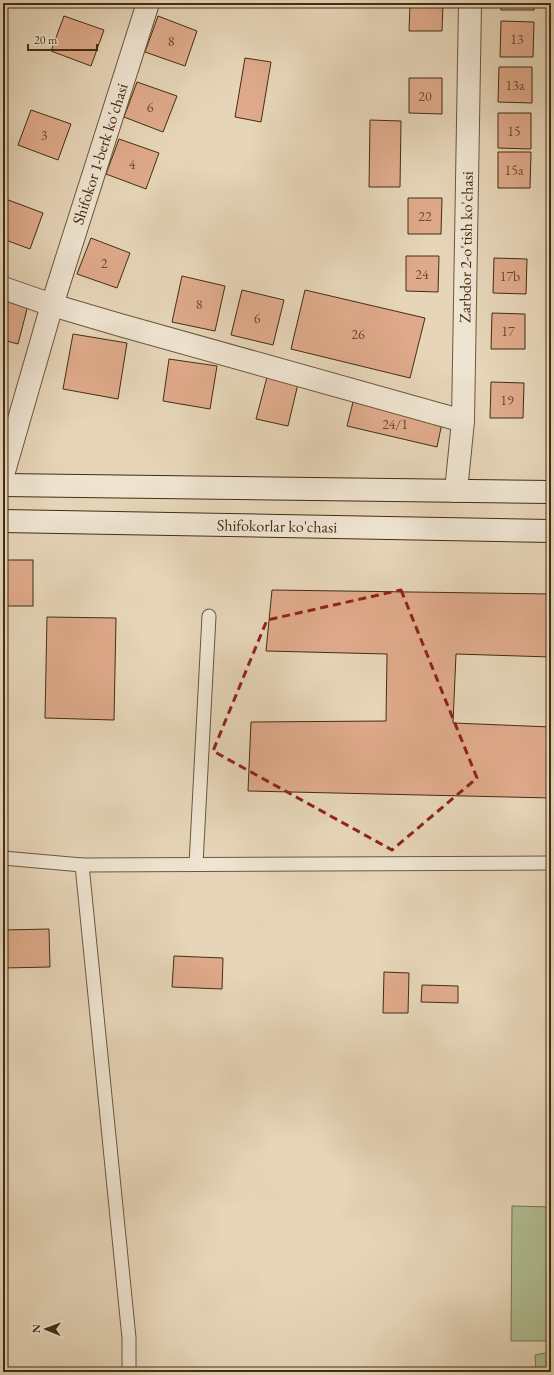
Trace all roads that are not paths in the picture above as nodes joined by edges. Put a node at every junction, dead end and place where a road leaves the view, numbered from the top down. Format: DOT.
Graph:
graph roads {
  1 [pos="148,3"];
  2 [pos="470,3"];
  3 [pos="3,288"];
  4 [pos="52,305"];
  5 [pos="463,421"];
  6 [pos="3,475"];
  7 [pos="3,485"];
  8 [pos="456,491"];
  9 [pos="551,492"];
  10 [pos="3,521"];
  11 [pos="551,531"];
  12 [pos="208,616"];
  13 [pos="3,858"];
  14 [pos="551,863"];
  15 [pos="196,864"];
  16 [pos="82,865"];
  17 [pos="129,1372"];
  1 -- 4 [label="street, Shifokor 1-berk ko'chasi"];
  2 -- 5 [label="street, Zarbdor 2-o'tish ko'chasi"];
  3 -- 4 [label="street"];
  4 -- 5 [label="street"];
  4 -- 6 [label="street, Shifokor 1-berk ko'chasi"];
  5 -- 8 [label="street, Zarbdor 2-o'tish ko'chasi"];
  7 -- 8 [label="street"];
  8 -- 9 [label="street"];
  10 -- 11 [label="street, Shifokorlar ko'chasi"];
  12 -- 15 [label="lane"];
  13 -- 16 [label="lane"];
  14 -- 15 [label="lane"];
  15 -- 16 [label="lane"];
  16 -- 17 [label="lane"];
}
